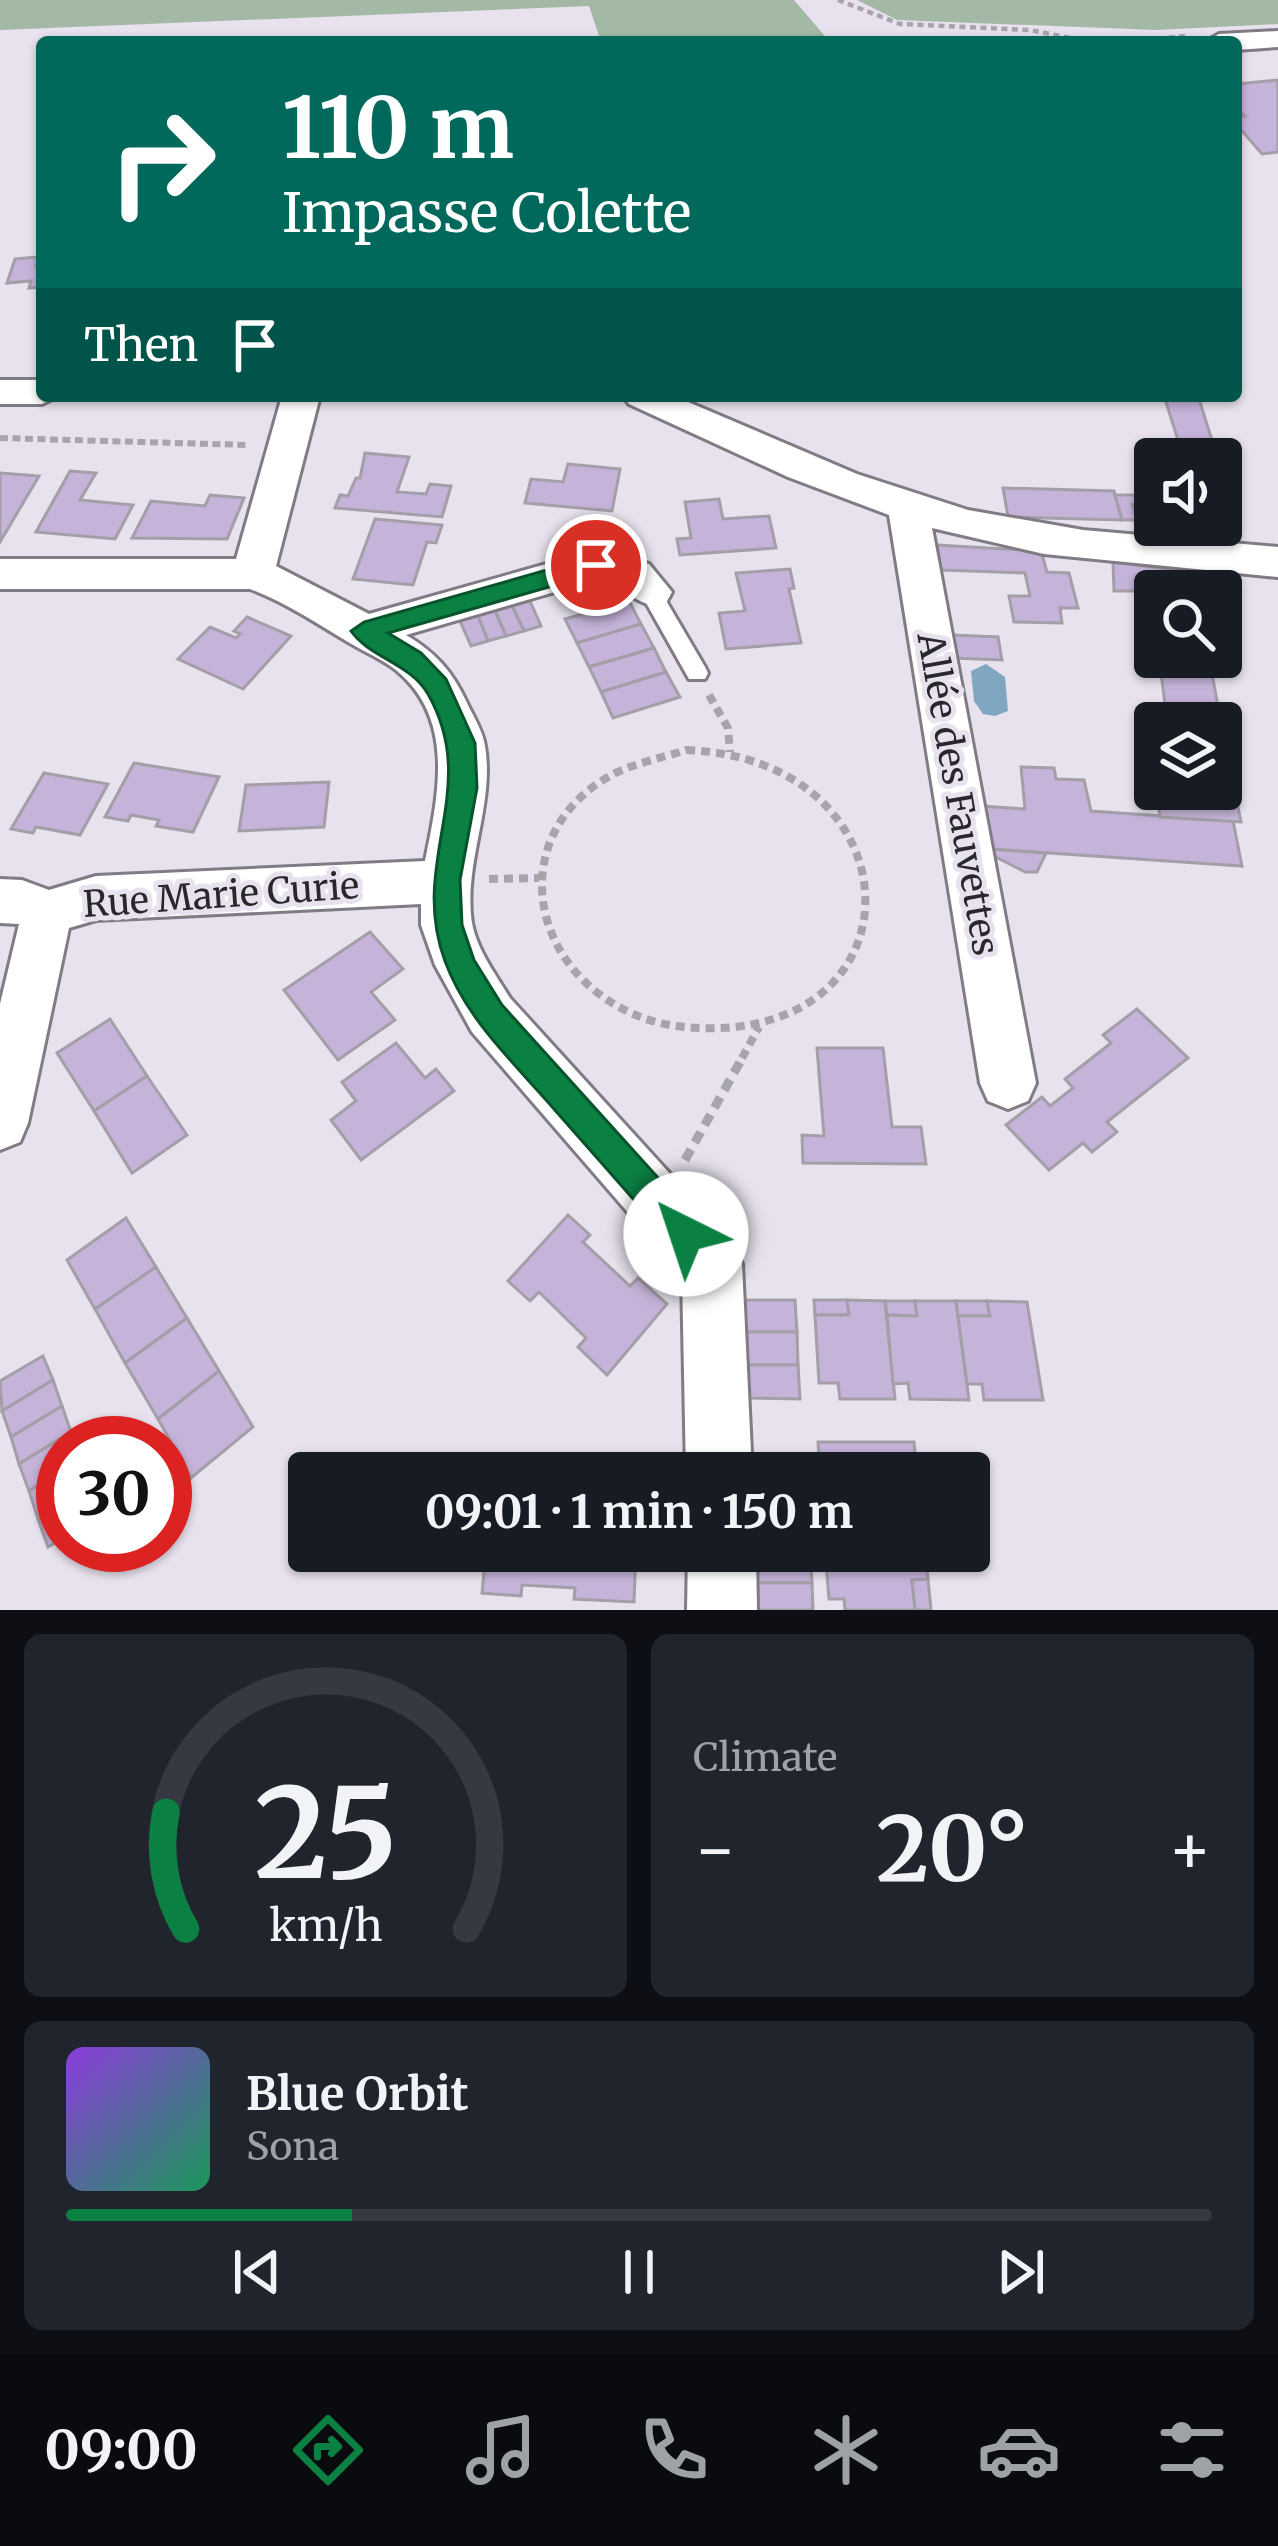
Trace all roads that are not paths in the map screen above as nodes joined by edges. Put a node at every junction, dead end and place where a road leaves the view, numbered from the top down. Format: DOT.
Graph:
graph roads {
  1 [pos="1278,39"];
  2 [pos="1242,41"];
  3 [pos="0,392"];
  4 [pos="36,392"];
  5 [pos="301,402"];
  6 [pos="657,402"];
  7 [pos="908,505"];
  8 [pos="1278,562"];
  9 [pos="0,574"];
  10 [pos="254,574"];
  11 [pos="652,592"];
  12 [pos="364,631"];
  13 [pos="697,673"];
  14 [pos="446,880"];
  15 [pos="24,907"];
  16 [pos="1008,1083"];
  17 [pos="0,1123"];
  18 [pos="718,1452"];
  19 [pos="722,1572"];
  20 [pos="722,1610"];
  1 -- 2 [label="street"];
  3 -- 4 [label="street"];
  5 -- 10 [label="street"];
  6 -- 7 [label="street"];
  7 -- 8 [label="street"];
  7 -- 16 [label="street, Allée des Fauvettes"];
  9 -- 10 [label="street"];
  10 -- 12 [label="street"];
  11 -- 12 [label="street"];
  11 -- 13 [label="lane"];
  12 -- 14 [label="street"];
  14 -- 15 [label="street, Rue Marie Curie"];
  14 -- 18 [label="street"];
  15 -- 17 [label="street"];
  19 -- 20 [label="street"];
}
